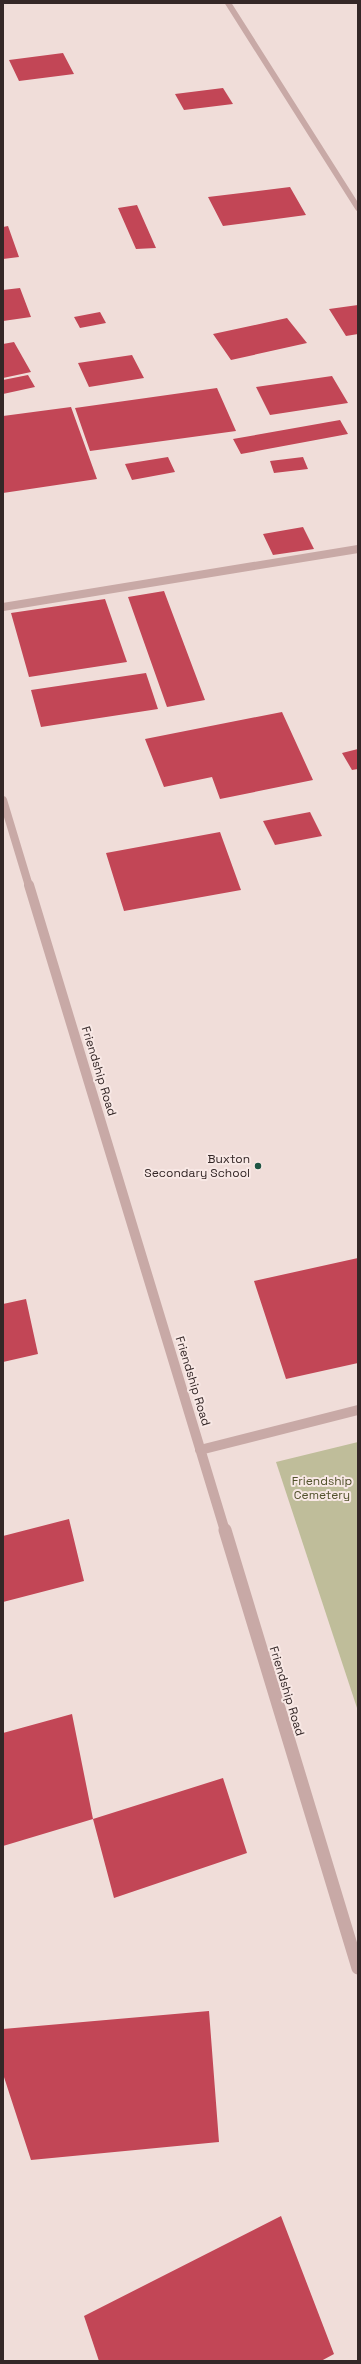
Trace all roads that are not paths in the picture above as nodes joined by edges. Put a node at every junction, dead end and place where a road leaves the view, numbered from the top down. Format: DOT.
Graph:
graph roads {
  1 [pos="228,3"];
  2 [pos="358,208"];
  3 [pos="358,549"];
  4 [pos="3,606"];
  5 [pos="3,800"];
  6 [pos="358,1410"];
  7 [pos="200,1450"];
  8 [pos="358,1968"];
  1 -- 2 [label="street"];
  3 -- 4 [label="street"];
  5 -- 7 [label="street, Friendship Road"];
  6 -- 7 [label="street"];
  7 -- 8 [label="street, Friendship Road"];
}
